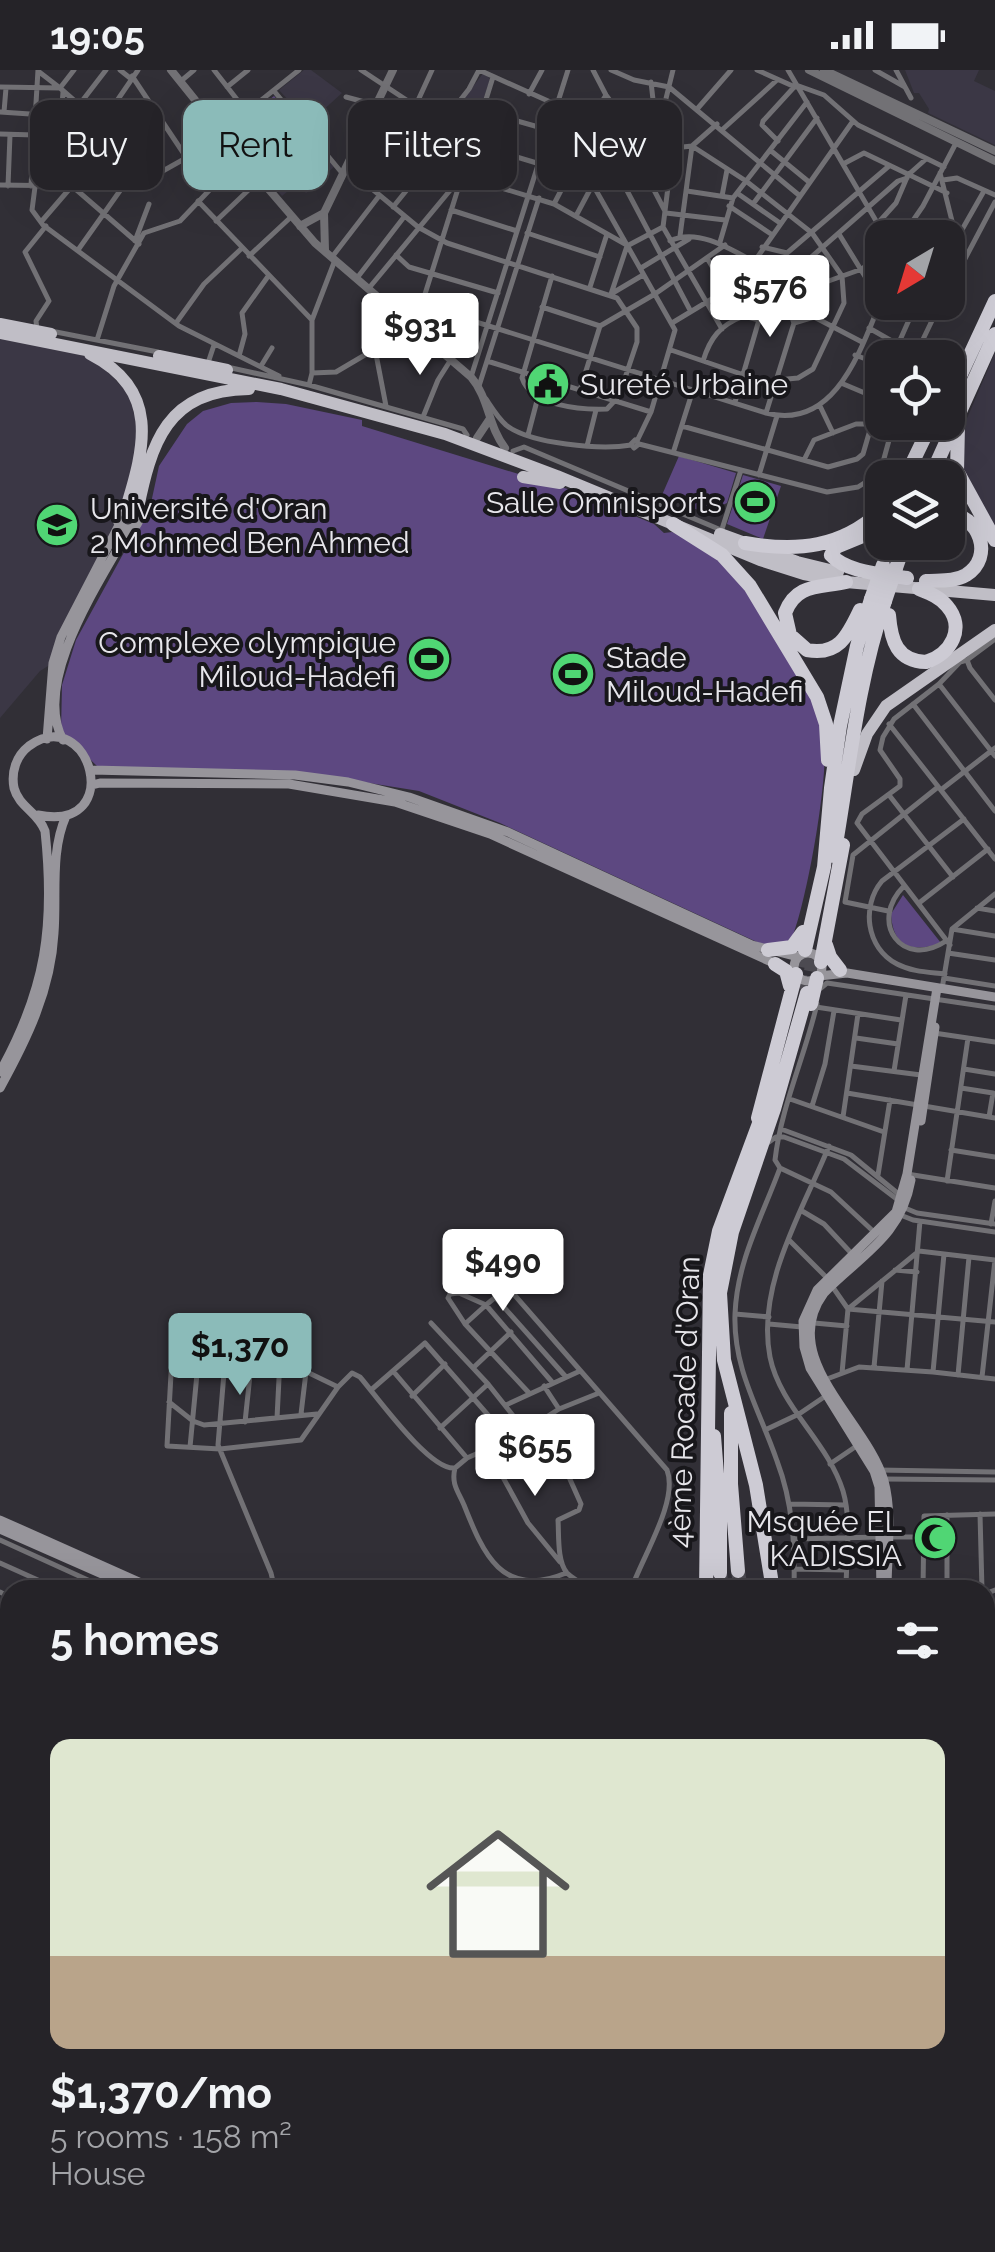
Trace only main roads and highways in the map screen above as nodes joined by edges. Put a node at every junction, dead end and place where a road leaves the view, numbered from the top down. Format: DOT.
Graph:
graph roads {
  1 [pos="995,301"];
  2 [pos="0,324"];
  3 [pos="0,333"];
  4 [pos="995,334"];
  5 [pos="75,346"];
  6 [pos="965,370"];
  7 [pos="965,380"];
  8 [pos="283,385"];
  9 [pos="954,440"];
  10 [pos="523,477"];
  11 [pos="610,498"];
  12 [pos="132,510"];
  13 [pos="965,517"];
  14 [pos="865,523"];
  15 [pos="673,524"];
  16 [pos="124,527"];
  17 [pos="865,535"];
  18 [pos="995,540"];
  19 [pos="743,543"];
  20 [pos="890,560"];
  21 [pos="897,560"];
  22 [pos="900,560"];
  23 [pos="893,569"];
  24 [pos="846,582"];
  25 [pos="923,585"];
  26 [pos="995,592"];
  27 [pos="877,604"];
  28 [pos="995,630"];
  29 [pos="47,739"];
  30 [pos="63,740"];
  31 [pos="16,764"];
  32 [pos="92,770"];
  33 [pos="854,770"];
  34 [pos="0,772"];
  35 [pos="0,784"];
  36 [pos="92,785"];
  37 [pos="14,788"];
  38 [pos="838,790"];
  39 [pos="395,798"];
  40 [pos="38,815"];
  41 [pos="66,816"];
  42 [pos="834,822"];
  43 [pos="804,932"];
  44 [pos="771,957"];
  45 [pos="820,962"];
  46 [pos="941,987"];
  47 [pos="802,989"];
  48 [pos="995,997"];
  49 [pos="932,1033"];
  50 [pos="0,1072"];
  51 [pos="0,1088"];
  52 [pos="921,1105"];
  53 [pos="758,1150"];
  54 [pos="902,1206"];
  55 [pos="829,1282"];
  56 [pos="808,1326"];
  57 [pos="707,1380"];
  58 [pos="731,1394"];
  59 [pos="829,1394"];
  60 [pos="878,1475"];
  61 [pos="0,1520"];
  62 [pos="0,1529"];
  63 [pos="738,1572"];
  64 [pos="720,1573"];
  65 [pos="104,1580"];
  66 [pos="706,1580"];
  67 [pos="771,1580"];
  68 [pos="884,1580"];
  1 -- 6 [label="highway"];
  2 -- 19 [label="highway"];
  3 -- 5 [label="highway"];
  4 -- 7 [label="highway"];
  5 -- 8 [label="highway"];
  5 -- 12 [label="highway"];
  8 -- 11 [label="highway"];
  8 -- 12 [label="highway"];
  9 -- 18 [label="highway"];
  10 -- 11 [label="highway"];
  11 -- 15 [label="highway"];
  12 -- 16 [label="main road"];
  12 -- 16 [label="main road"];
  13 -- 25 [label="highway"];
  14 -- 19 [label="highway"];
  15 -- 24 [label="highway"];
  15 -- 38 [label="highway"];
  16 -- 29 [label="main road"];
  16 -- 30 [label="main road"];
  17 -- 23 [label="highway"];
  19 -- 23 [label="highway"];
  20 -- 23 [label="highway"];
  21 -- 23 [label="highway"];
  22 -- 23 [label="highway"];
  23 -- 25 [label="highway"];
  23 -- 27 [label="highway, bridge"];
  23 -- 27 [label="highway"];
  24 -- 25 [label="highway"];
  24 -- 27 [label="highway"];
  25 -- 26 [label="highway"];
  25 -- 27 [label="highway"];
  27 -- 33 [label="highway"];
  27 -- 38 [label="highway"];
  27 -- 38 [label="highway"];
  28 -- 33 [label="highway"];
  29 -- 30 [label="main road"];
  29 -- 31 [label="main road"];
  30 -- 32 [label="main road"];
  31 -- 34 [label="main road"];
  31 -- 37 [label="main road"];
  32 -- 36 [label="main road"];
  32 -- 39 [label="main road"];
  33 -- 38 [label="highway"];
  35 -- 37 [label="main road"];
  36 -- 39 [label="main road"];
  36 -- 41 [label="main road"];
  37 -- 40 [label="main road"];
  38 -- 42 [label="highway"];
  39 -- 44 [label="main road"];
  39 -- 44 [label="main road"];
  40 -- 41 [label="main road"];
  40 -- 50 [label="main road"];
  41 -- 51 [label="main road"];
  42 -- 43 [label="highway"];
  42 -- 45 [label="highway"];
  42 -- 45 [label="highway"];
  43 -- 44 [label="highway"];
  43 -- 45 [label="highway"];
  44 -- 45 [label="main road"];
  44 -- 47 [label="highway"];
  45 -- 46 [label="main road"];
  45 -- 47 [label="highway"];
  45 -- 47 [label="main road"];
  46 -- 48 [label="main road"];
  46 -- 49 [label="main road"];
  47 -- 53 [label="highway, 4ème Rocade d'Oran"];
  47 -- 53 [label="highway"];
  49 -- 52 [label="main road"];
  49 -- 52 [label="main road"];
  52 -- 54 [label="main road"];
  53 -- 57 [label="highway, 4ème Rocade d'Oran"];
  53 -- 58 [label="highway, 4ème Rocade d'Oran"];
  54 -- 55 [label="main road"];
  54 -- 55 [label="main road"];
  55 -- 56 [label="main road"];
  56 -- 59 [label="main road"];
  56 -- 59 [label="main road"];
  57 -- 64 [label="highway"];
  57 -- 66 [label="highway, 4ème Rocade d'Oran"];
  58 -- 63 [label="highway"];
  58 -- 67 [label="highway, 4ème Rocade d'Oran"];
  59 -- 60 [label="main road"];
  59 -- 60 [label="main road"];
  60 -- 68 [label="main road"];
  61 -- 65 [label="main road"];
  62 -- 65 [label="main road"];
}
